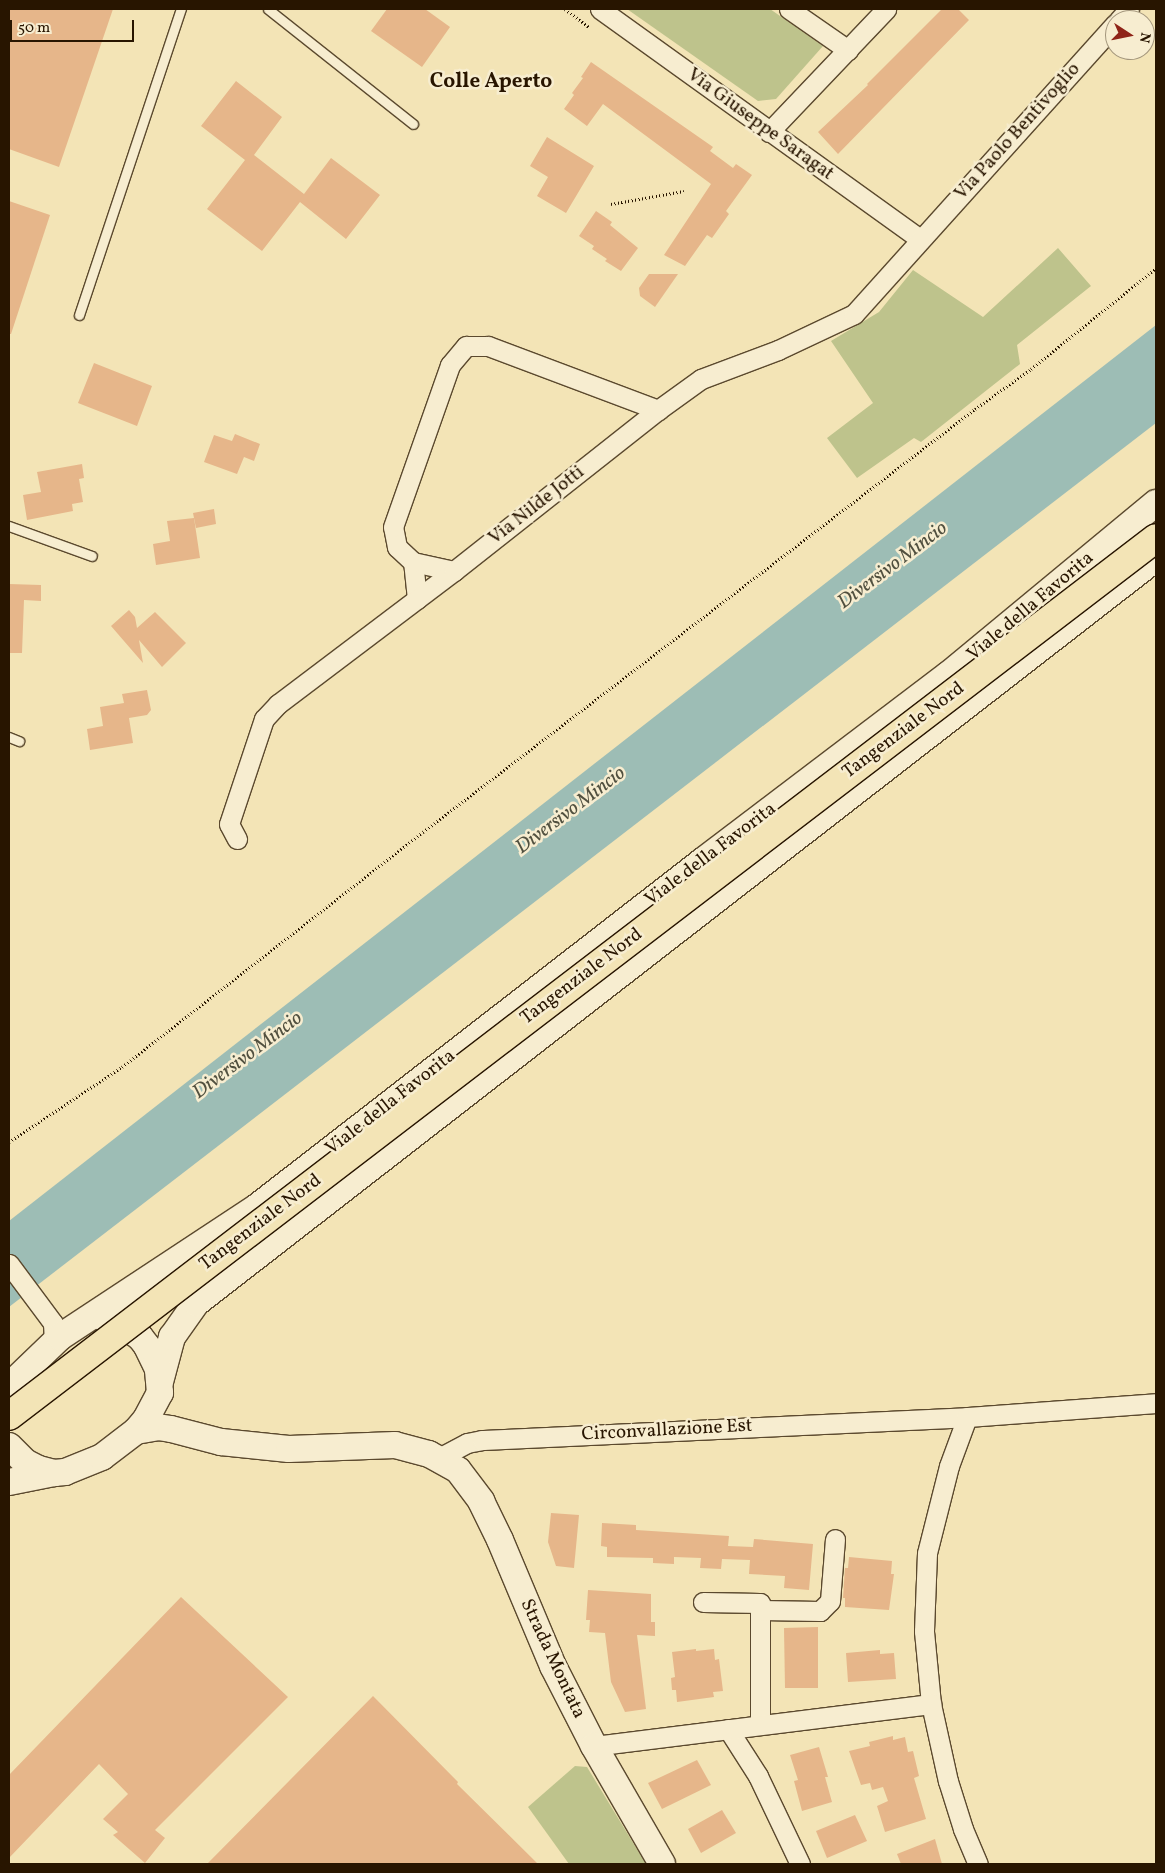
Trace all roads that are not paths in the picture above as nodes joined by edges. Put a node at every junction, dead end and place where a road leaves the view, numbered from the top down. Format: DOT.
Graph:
graph roads {
  1 [pos="182,9"];
  2 [pos="268,9"];
  3 [pos="600,9"];
  4 [pos="788,9"];
  5 [pos="886,9"];
  6 [pos="1105,35"];
  7 [pos="848,50"];
  8 [pos="413,124"];
  9 [pos="769,132"];
  10 [pos="920,239"];
  11 [pos="79,316"];
  12 [pos="658,410"];
  13 [pos="1156,503"];
  14 [pos="9,526"];
  15 [pos="1156,538"];
  16 [pos="92,556"];
  17 [pos="1156,558"];
  18 [pos="413,562"];
  19 [pos="454,571"];
  20 [pos="417,599"];
  21 [pos="9,737"];
  22 [pos="19,741"];
  23 [pos="237,839"];
  24 [pos="9,1264"];
  25 [pos="67,1328"];
  26 [pos="9,1386"];
  27 [pos="160,1388"];
  28 [pos="1156,1403"];
  29 [pos="9,1416"];
  30 [pos="967,1417"];
  31 [pos="136,1431"];
  32 [pos="184,1432"];
  33 [pos="9,1446"];
  34 [pos="440,1458"];
  35 [pos="54,1473"];
  36 [pos="9,1482"];
  37 [pos="835,1539"];
  38 [pos="703,1602"];
  39 [pos="760,1610"];
  40 [pos="931,1704"];
  41 [pos="760,1725"];
  42 [pos="728,1728"];
  43 [pos="594,1746"];
  44 [pos="662,1864"];
  45 [pos="800,1864"];
  46 [pos="978,1864"];
  1 -- 11 [label="lane"];
  2 -- 8 [label="lane"];
  3 -- 9 [label="street, Via Giuseppe Saragat"];
  4 -- 7 [label="street"];
  5 -- 7 [label="street"];
  6 -- 10 [label="street, Via Paolo Bentivoglio"];
  7 -- 9 [label="street"];
  9 -- 10 [label="street, Via Giuseppe Saragat"];
  10 -- 12 [label="street, Via Nilde Jotti"];
  12 -- 18 [label="street"];
  12 -- 19 [label="street, Via Nilde Jotti"];
  13 -- 25 [label="main road, Viale della Favorita"];
  14 -- 16 [label="lane"];
  15 -- 29 [label="highway, Tangenziale Nord, bridge"];
  17 -- 27 [label="main road, Viale della Favorita"];
  18 -- 19 [label="street"];
  18 -- 20 [label="street"];
  19 -- 20 [label="street, Via Nilde Jotti"];
  20 -- 23 [label="street, Via Nilde Jotti"];
  21 -- 22 [label="lane"];
  24 -- 25 [label="street"];
  25 -- 26 [label="main road, Viale della Favorita"];
  25 -- 27 [label="main road"];
  27 -- 31 [label="main road, Viale della Favorita"];
  27 -- 32 [label="main road"];
  28 -- 30 [label="street, Circonvallazione Est"];
  30 -- 34 [label="street, Circonvallazione Est"];
  30 -- 40 [label="street"];
  31 -- 32 [label="main road"];
  31 -- 35 [label="main road"];
  32 -- 34 [label="main road"];
  33 -- 35 [label="main road"];
  34 -- 43 [label="main road, Strada Montata"];
  35 -- 36 [label="main road"];
  37 -- 39 [label="street"];
  38 -- 39 [label="street"];
  39 -- 41 [label="street"];
  40 -- 41 [label="street"];
  40 -- 46 [label="street"];
  41 -- 42 [label="street"];
  42 -- 43 [label="street"];
  42 -- 45 [label="street"];
  43 -- 44 [label="main road, Strada Montata"];
}
